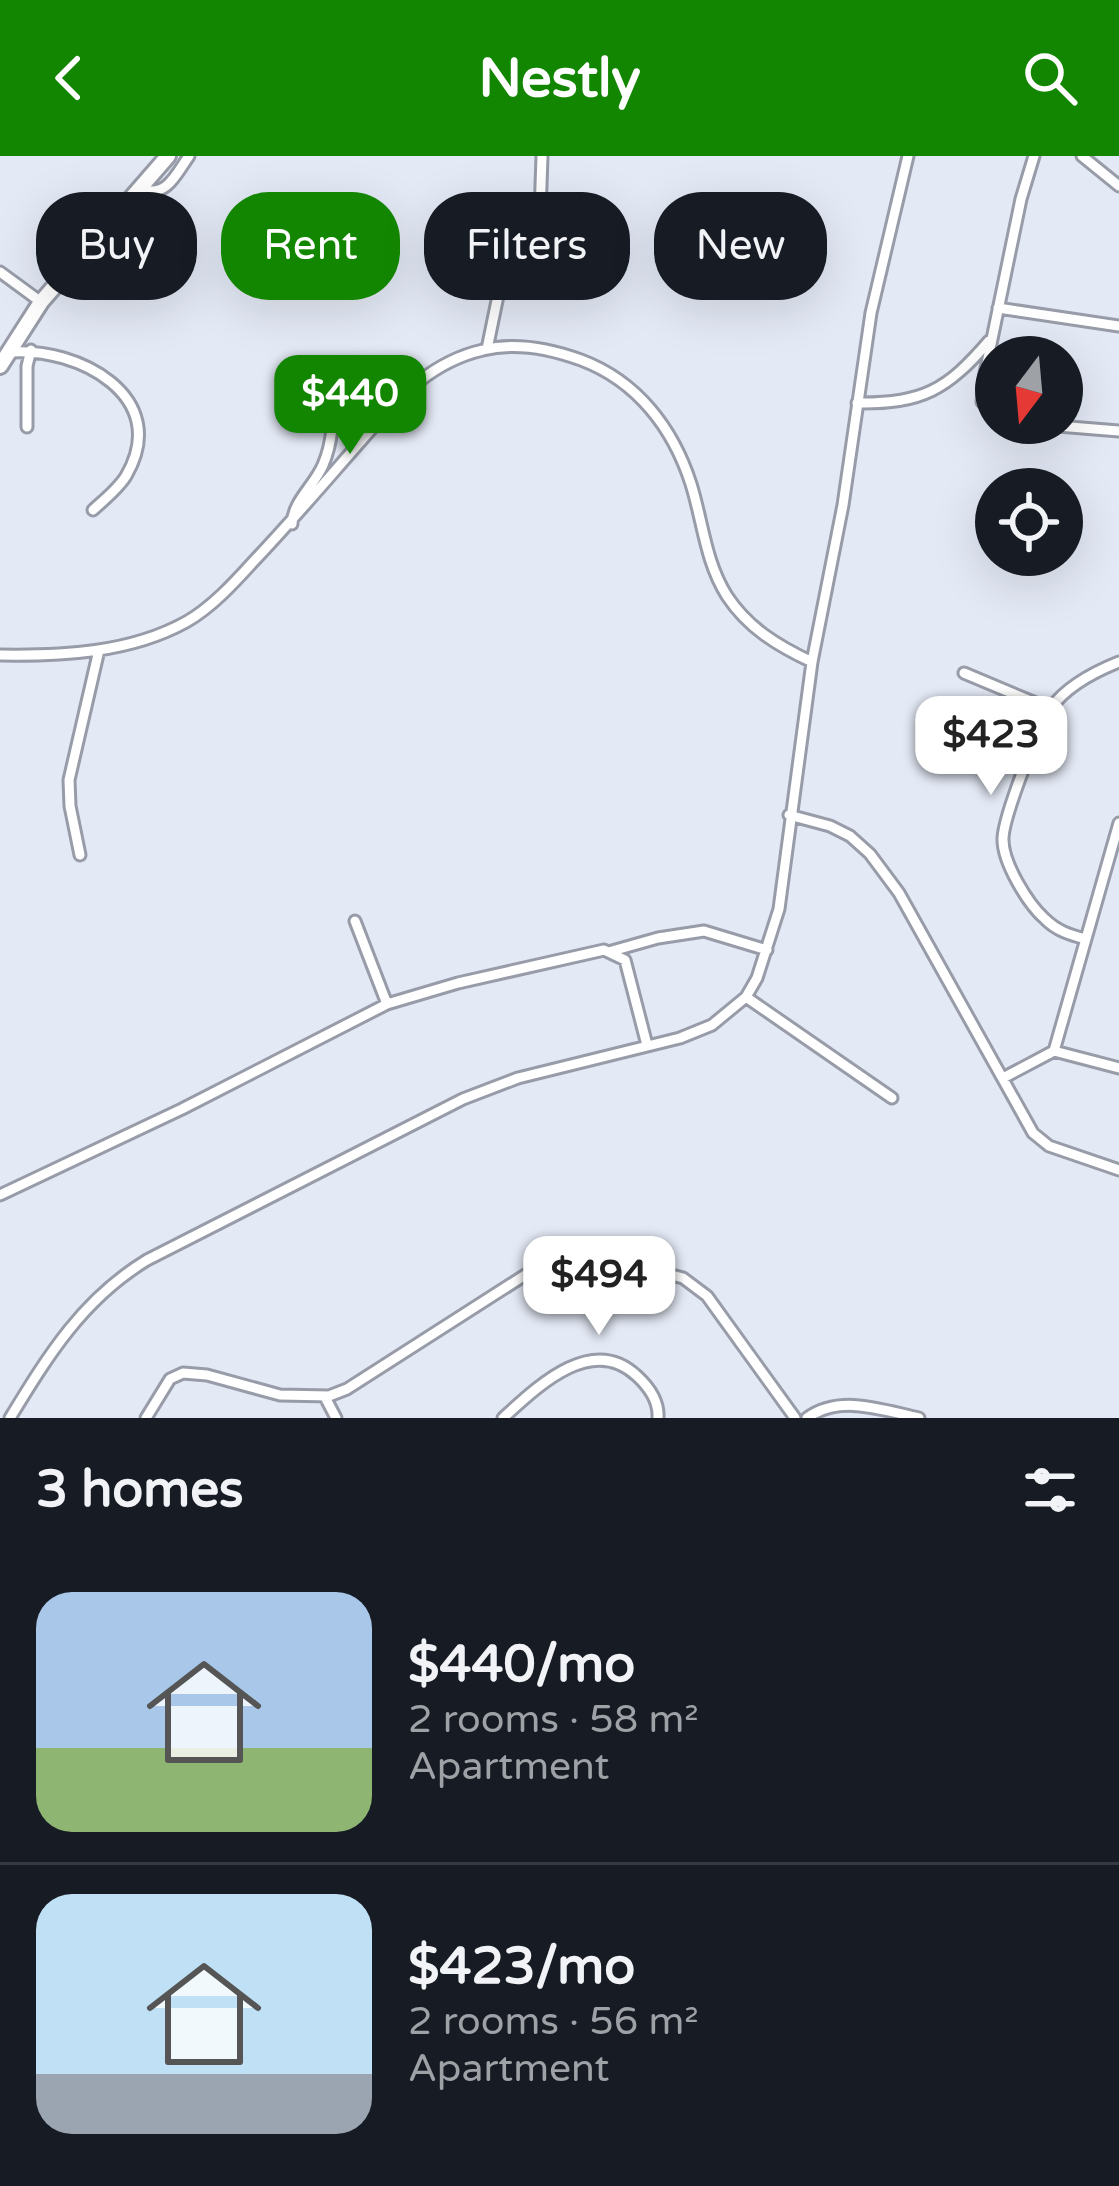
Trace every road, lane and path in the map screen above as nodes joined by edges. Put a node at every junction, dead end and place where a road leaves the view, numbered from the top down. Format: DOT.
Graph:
graph roads {
  1 [pos="168,156"];
  2 [pos="189,156"];
  3 [pos="542,156"];
  4 [pos="908,156"];
  5 [pos="1034,156"];
  6 [pos="1082,156"];
  7 [pos="1119,186"];
  8 [pos="142,189"];
  9 [pos="0,272"];
  10 [pos="41,302"];
  11 [pos="998,308"];
  12 [pos="1119,326"];
  13 [pos="992,336"];
  14 [pos="487,349"];
  15 [pos="32,350"];
  16 [pos="11,352"];
  17 [pos="975,357"];
  18 [pos="0,366"];
  19 [pos="334,379"];
  20 [pos="857,403"];
  21 [pos="27,427"];
  22 [pos="1083,428"];
  23 [pos="1119,431"];
  24 [pos="93,510"];
  25 [pos="292,524"];
  26 [pos="98,650"];
  27 [pos="0,655"];
  28 [pos="812,662"];
  29 [pos="1119,662"];
  30 [pos="964,673"];
  31 [pos="1051,709"];
  32 [pos="789,815"];
  33 [pos="1119,823"];
  34 [pos="80,855"];
  35 [pos="355,921"];
  36 [pos="1086,939"];
  37 [pos="767,950"];
  38 [pos="612,951"];
  39 [pos="746,998"];
  40 [pos="387,1004"];
  41 [pos="647,1046"];
  42 [pos="1054,1051"];
  43 [pos="1119,1068"];
  44 [pos="1003,1078"];
  45 [pos="892,1099"];
  46 [pos="1119,1170"];
  47 [pos="0,1195"];
  48 [pos="325,1397"];
  49 [pos="10,1418"];
  50 [pos="146,1418"];
  51 [pos="336,1418"];
  52 [pos="503,1418"];
  53 [pos="658,1418"];
  54 [pos="794,1418"];
  55 [pos="807,1418"];
  56 [pos="920,1418"];
  1 -- 8 [label="street"];
  2 -- 8 [label="street"];
  3 -- 14 [label="street"];
  4 -- 20 [label="street"];
  5 -- 11 [label="street"];
  6 -- 7 [label="street"];
  8 -- 10 [label="street"];
  9 -- 10 [label="street"];
  10 -- 16 [label="street"];
  11 -- 12 [label="street"];
  11 -- 13 [label="street"];
  14 -- 25 [label="street"];
  14 -- 28 [label="street"];
  15 -- 16 [label="street"];
  15 -- 21 [label="street"];
  15 -- 24 [label="street"];
  16 -- 18 [label="street"];
  17 -- 20 [label="street"];
  19 -- 25 [label="street"];
  20 -- 28 [label="street"];
  22 -- 23 [label="street"];
  25 -- 26 [label="street"];
  26 -- 27 [label="street"];
  26 -- 34 [label="street"];
  28 -- 32 [label="street"];
  29 -- 31 [label="street"];
  30 -- 31 [label="street"];
  31 -- 36 [label="street"];
  32 -- 37 [label="street"];
  32 -- 44 [label="street"];
  33 -- 36 [label="street"];
  35 -- 40 [label="street"];
  36 -- 42 [label="street"];
  37 -- 38 [label="street"];
  37 -- 39 [label="street"];
  38 -- 40 [label="street"];
  38 -- 41 [label="street"];
  39 -- 41 [label="street"];
  39 -- 45 [label="street"];
  40 -- 47 [label="street"];
  41 -- 49 [label="street"];
  42 -- 43 [label="street"];
  42 -- 44 [label="street"];
  44 -- 46 [label="street"];
  48 -- 50 [label="street"];
  48 -- 51 [label="street"];
  48 -- 54 [label="street"];
  52 -- 53 [label="street"];
  55 -- 56 [label="street"];
}
